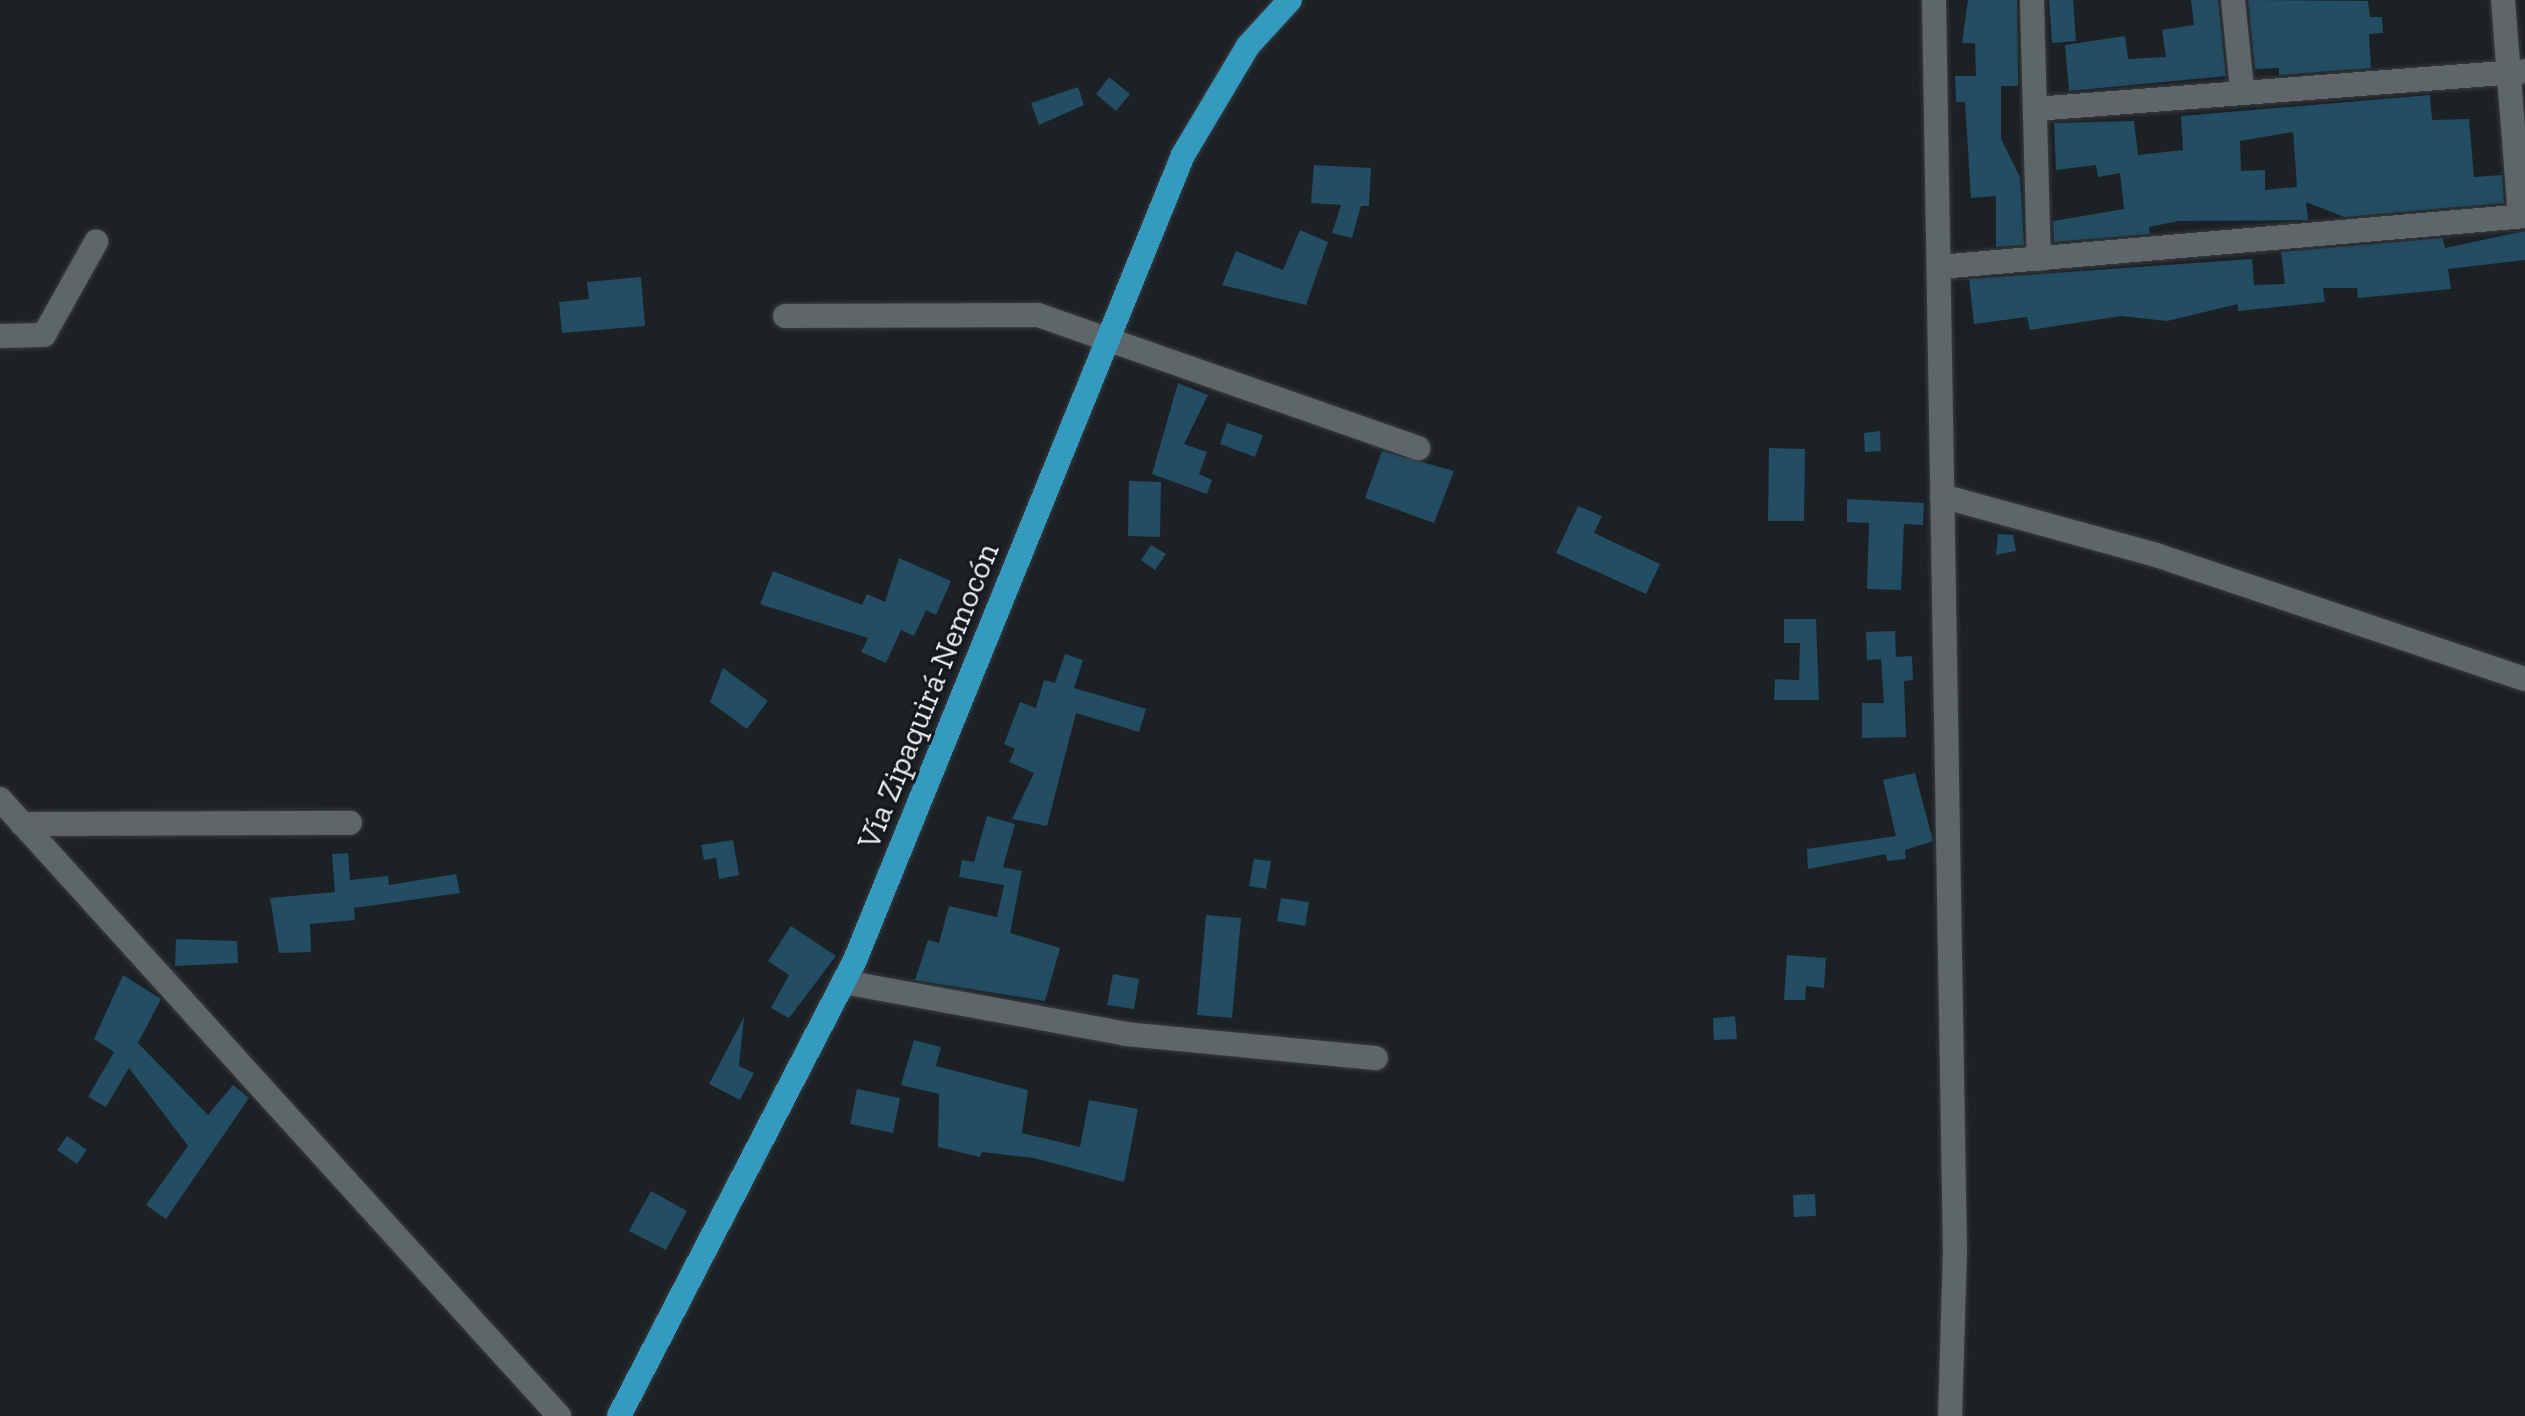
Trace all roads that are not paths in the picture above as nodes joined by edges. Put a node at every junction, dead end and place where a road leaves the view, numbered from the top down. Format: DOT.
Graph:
graph roads {
  1 [pos="1290,0"];
  2 [pos="1934,0"];
  3 [pos="2032,0"];
  4 [pos="2233,0"];
  5 [pos="2503,0"];
  6 [pos="2518,71"];
  7 [pos="2242,89"];
  8 [pos="2035,109"];
  9 [pos="2523,216"];
  10 [pos="96,242"];
  11 [pos="2039,259"];
  12 [pos="1939,267"];
  13 [pos="785,316"];
  14 [pos="0,336"];
  15 [pos="1109,337"];
  16 [pos="1418,448"];
  17 [pos="1942,496"];
  18 [pos="2525,679"];
  19 [pos="0,799"];
  20 [pos="350,823"];
  21 [pos="22,824"];
  22 [pos="844,982"];
  23 [pos="1376,1058"];
  24 [pos="559,1416"];
  25 [pos="619,1416"];
  26 [pos="1950,1416"];
  1 -- 15 [label="main road, Vía Zipaquirá-Nemocón"];
  2 -- 12 [label="street"];
  3 -- 8 [label="street"];
  4 -- 7 [label="street"];
  5 -- 6 [label="street"];
  6 -- 7 [label="street"];
  6 -- 9 [label="street"];
  7 -- 8 [label="street"];
  8 -- 11 [label="street"];
  9 -- 11 [label="street"];
  10 -- 14 [label="street"];
  11 -- 12 [label="street"];
  12 -- 17 [label="street"];
  13 -- 15 [label="street"];
  15 -- 16 [label="street"];
  15 -- 22 [label="main road, Vía Zipaquirá-Nemocón"];
  17 -- 18 [label="street"];
  17 -- 26 [label="street"];
  19 -- 21 [label="street"];
  20 -- 21 [label="street"];
  21 -- 24 [label="street"];
  22 -- 23 [label="street"];
  22 -- 25 [label="main road, Vía Zipaquirá-Nemocón"];
}
